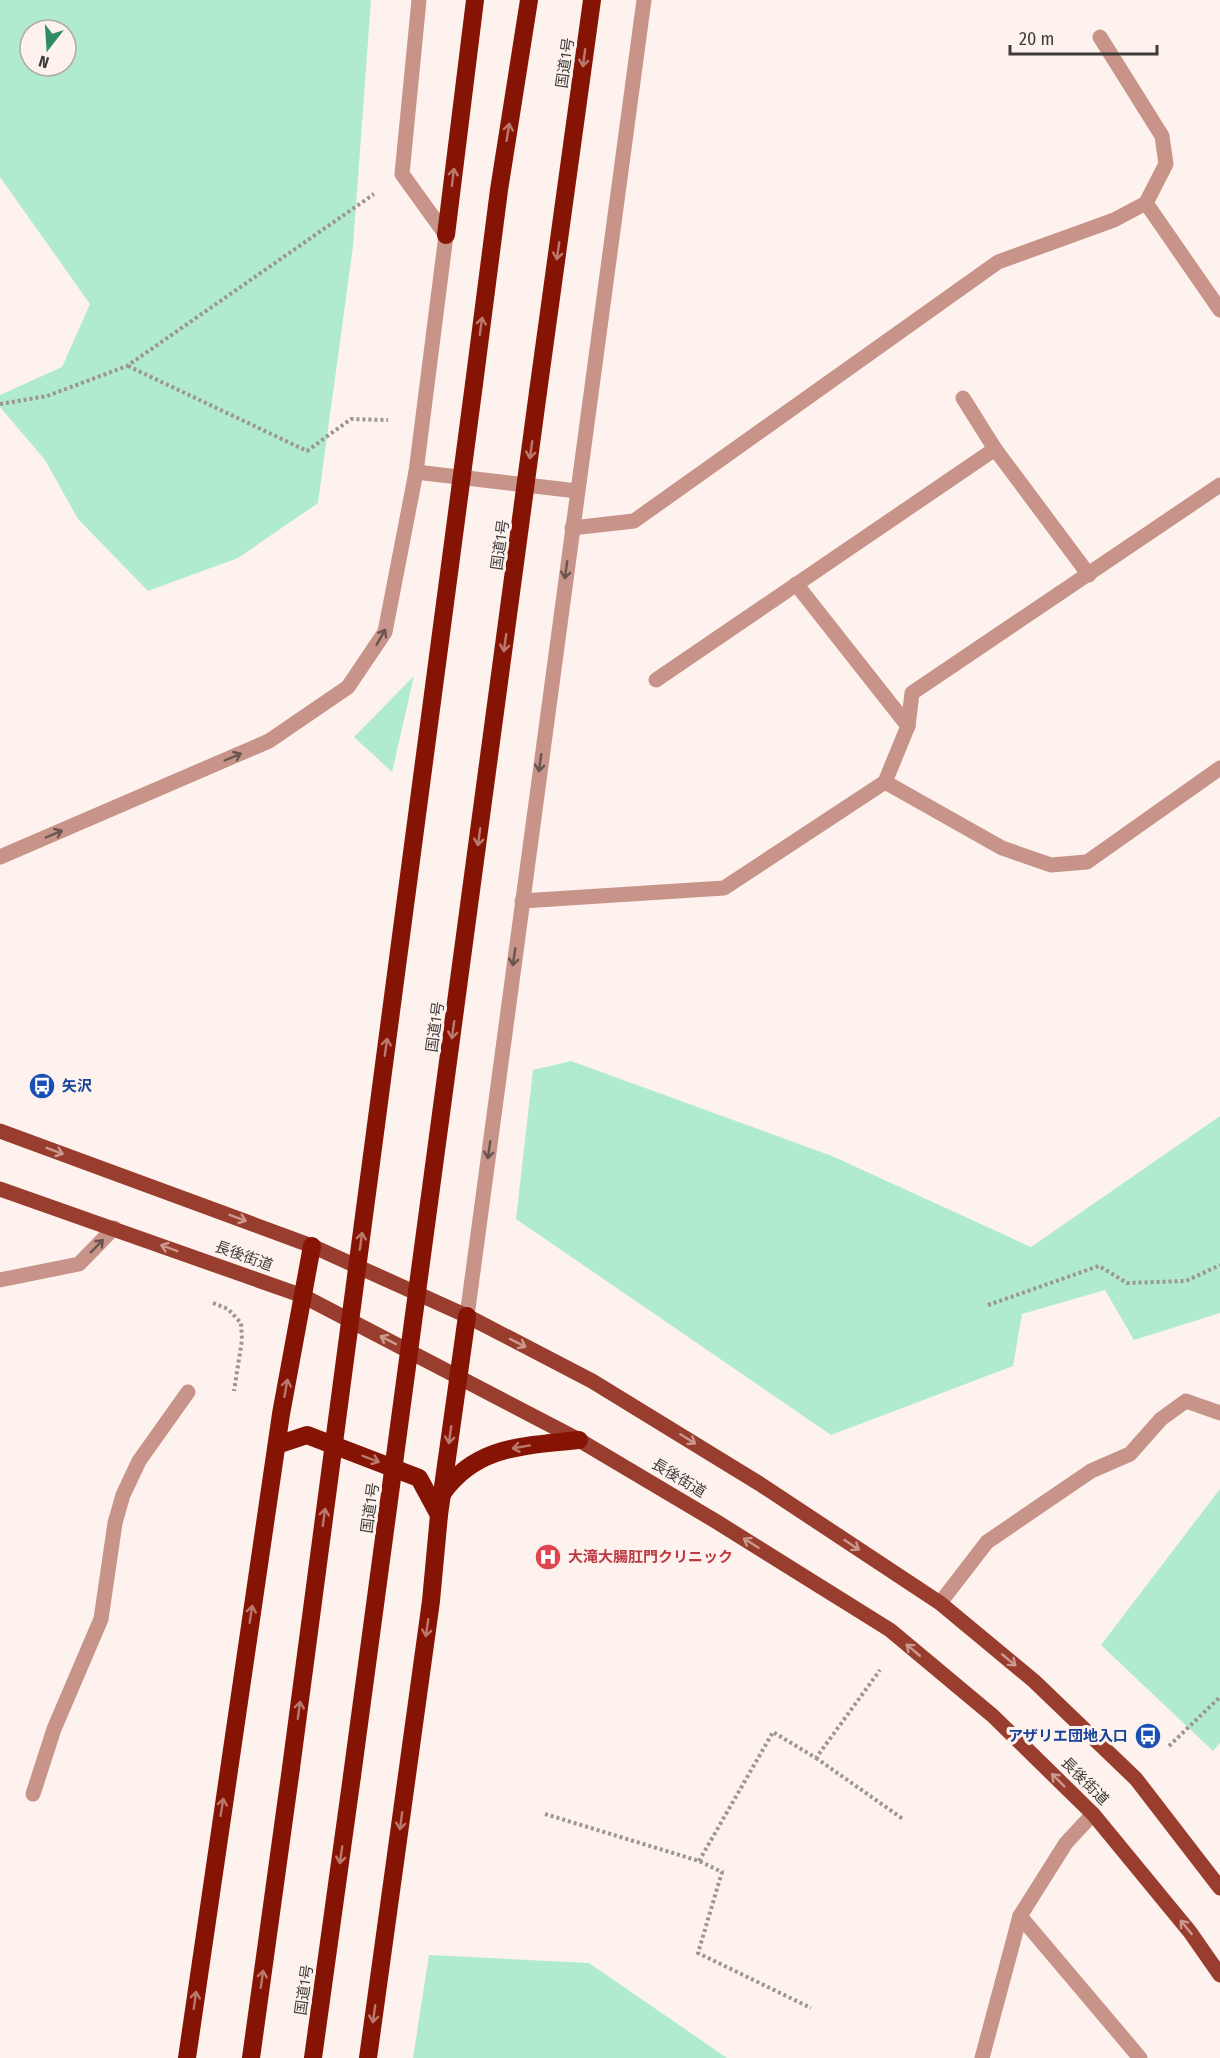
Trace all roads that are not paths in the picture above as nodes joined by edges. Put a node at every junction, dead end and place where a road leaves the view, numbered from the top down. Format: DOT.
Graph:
graph roads {
  1 [pos="419,0"];
  2 [pos="475,0"];
  3 [pos="529,0"];
  4 [pos="592,0"];
  5 [pos="644,0"];
  6 [pos="1100,37"];
  7 [pos="1146,202"];
  8 [pos="446,235"];
  9 [pos="1220,310"];
  10 [pos="963,398"];
  11 [pos="995,449"];
  12 [pos="416,472"];
  13 [pos="1220,485"];
  14 [pos="577,491"];
  15 [pos="572,528"];
  16 [pos="1089,575"];
  17 [pos="796,584"];
  18 [pos="656,680"];
  19 [pos="908,726"];
  20 [pos="1220,768"];
  21 [pos="885,782"];
  22 [pos="0,857"];
  23 [pos="522,901"];
  24 [pos="0,1131"];
  25 [pos="0,1189"];
  26 [pos="114,1228"];
  27 [pos="312,1246"];
  28 [pos="0,1280"];
  29 [pos="303,1296"];
  30 [pos="466,1316"];
  31 [pos="458,1377"];
  32 [pos="188,1392"];
  33 [pos="1220,1413"];
  34 [pos="579,1440"];
  35 [pos="277,1445"];
  36 [pos="442,1495"];
  37 [pos="439,1515"];
  38 [pos="940,1604"];
  39 [pos="33,1794"];
  40 [pos="1093,1814"];
  41 [pos="1220,1888"];
  42 [pos="1020,1916"];
  43 [pos="1220,1975"];
  44 [pos="187,2058"];
  45 [pos="251,2058"];
  46 [pos="313,2058"];
  47 [pos="368,2058"];
  48 [pos="982,2058"];
  49 [pos="1140,2058"];
  1 -- 8 [label="street"];
  8 -- 2 [label="highway, one-way"];
  45 -- 3 [label="highway, one-way, bridge"];
  4 -- 46 [label="highway, 国道1号, one-way, bridge"];
  5 -- 14 [label="street"];
  6 -- 7 [label="street"];
  7 -- 9 [label="street"];
  7 -- 15 [label="street"];
  8 -- 12 [label="street"];
  10 -- 11 [label="street"];
  11 -- 16 [label="street"];
  11 -- 17 [label="street"];
  12 -- 14 [label="street"];
  22 -- 12 [label="street, one-way"];
  13 -- 16 [label="street"];
  14 -- 15 [label="street"];
  15 -- 23 [label="street, one-way"];
  16 -- 19 [label="street"];
  17 -- 18 [label="street"];
  17 -- 19 [label="street"];
  19 -- 21 [label="street"];
  20 -- 21 [label="street"];
  21 -- 23 [label="street"];
  23 -- 30 [label="street, one-way"];
  24 -- 27 [label="main road, one-way"];
  25 -- 26 [label="main road, 長後街道"];
  28 -- 26 [label="street, one-way"];
  29 -- 26 [label="main road, 長後街道, one-way"];
  27 -- 29 [label="highway"];
  27 -- 30 [label="main road"];
  31 -- 29 [label="main road, 長後街道, one-way"];
  35 -- 29 [label="highway, one-way"];
  30 -- 31 [label="highway"];
  30 -- 38 [label="main road, one-way"];
  31 -- 34 [label="main road, 長後街道"];
  31 -- 36 [label="highway, one-way"];
  32 -- 39 [label="street"];
  33 -- 38 [label="street"];
  34 -- 36 [label="highway, one-way"];
  40 -- 34 [label="main road, 長後街道, one-way"];
  35 -- 37 [label="highway, one-way"];
  44 -- 35 [label="highway, one-way"];
  36 -- 37 [label="highway"];
  37 -- 47 [label="highway, one-way"];
  38 -- 41 [label="main road, one-way"];
  40 -- 42 [label="street"];
  43 -- 40 [label="main road, 長後街道, one-way"];
  42 -- 48 [label="street"];
  42 -- 49 [label="street"];
}
